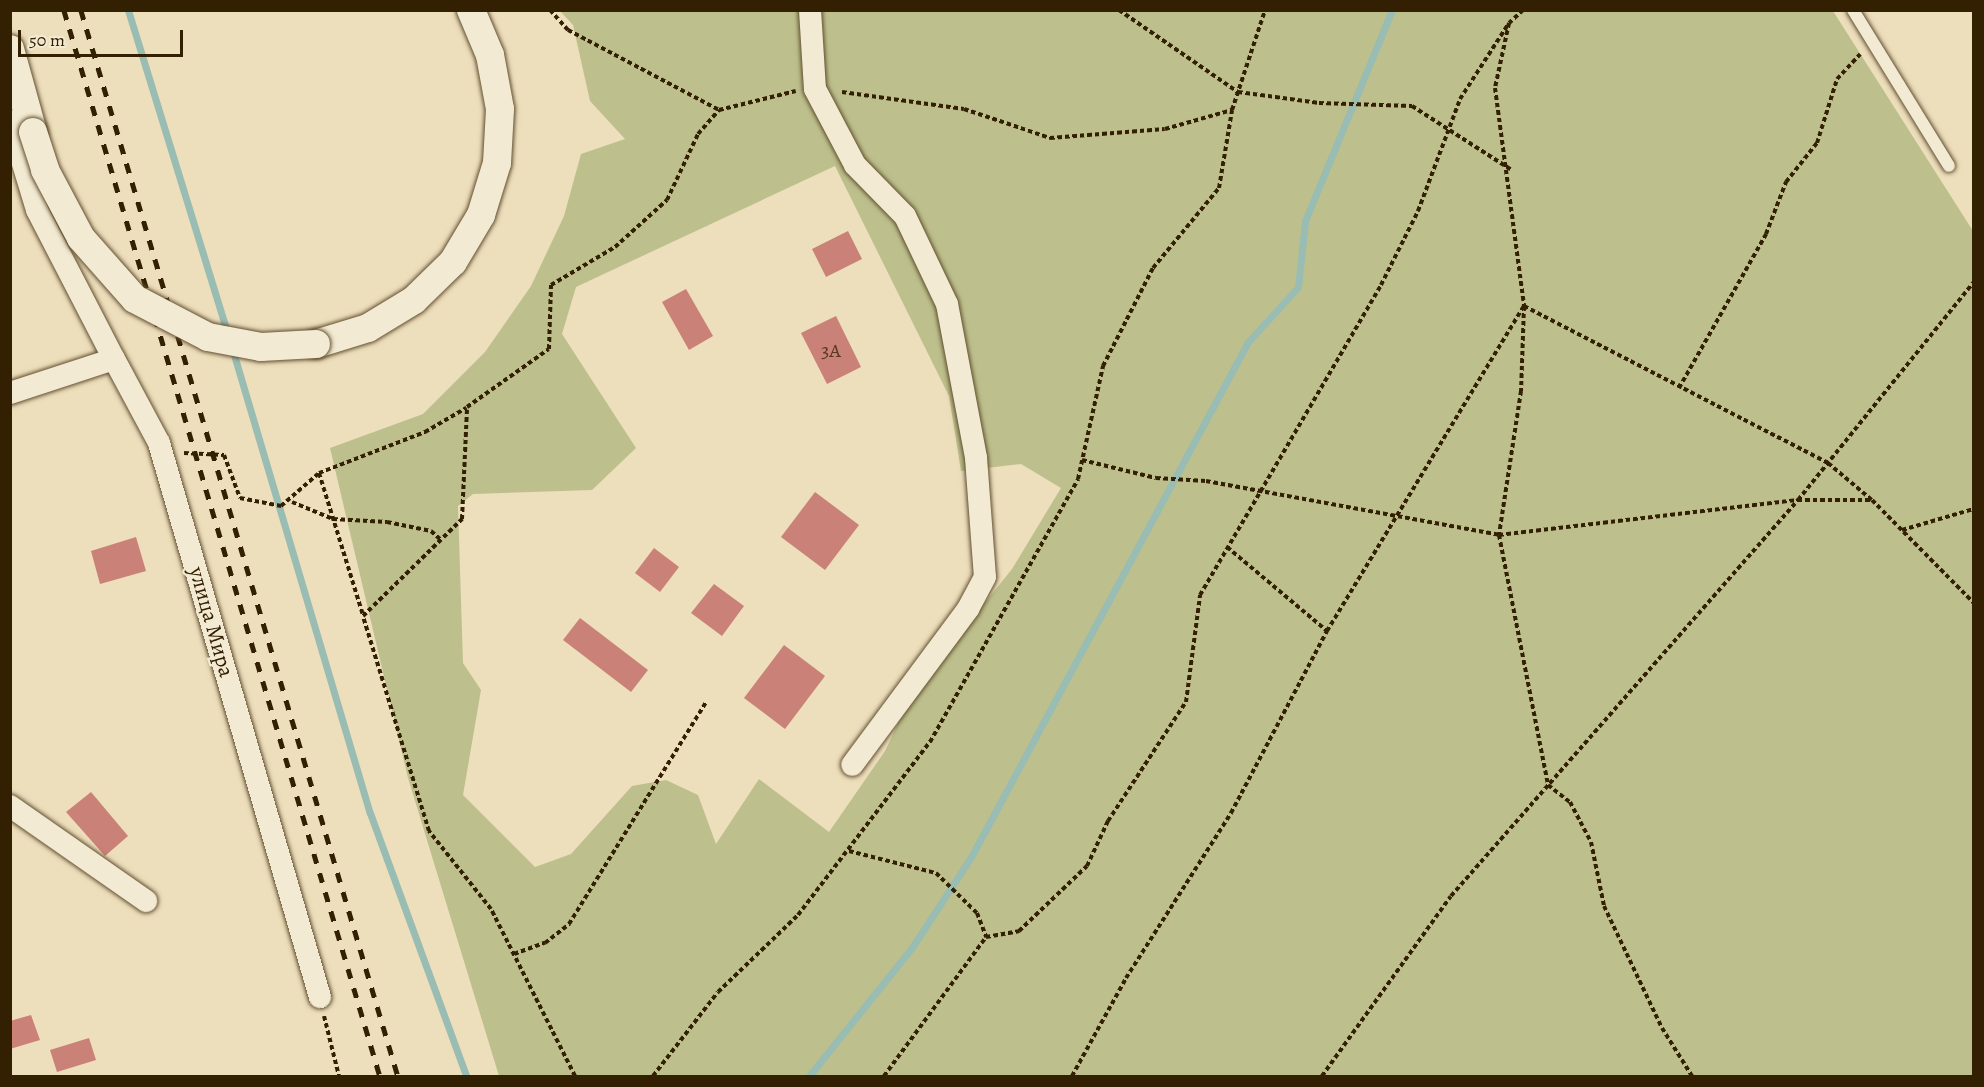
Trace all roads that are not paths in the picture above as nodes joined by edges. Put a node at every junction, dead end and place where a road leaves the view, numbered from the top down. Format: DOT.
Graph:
graph roads {
  1 [pos="471,10"];
  2 [pos="810,10"];
  3 [pos="1853,10"];
  4 [pos="10,49"];
  5 [pos="22,127"];
  6 [pos="1949,166"];
  7 [pos="114,359"];
  8 [pos="10,393"];
  9 [pos="852,765"];
  10 [pos="10,807"];
  11 [pos="146,901"];
  12 [pos="320,997"];
  1 -- 5 [label="street, bridge"];
  2 -- 9 [label="street"];
  3 -- 6 [label="lane"];
  4 -- 5 [label="street"];
  5 -- 7 [label="street, улица Мира"];
  7 -- 8 [label="street"];
  7 -- 12 [label="street, улица Мира"];
  10 -- 11 [label="street"];
}
